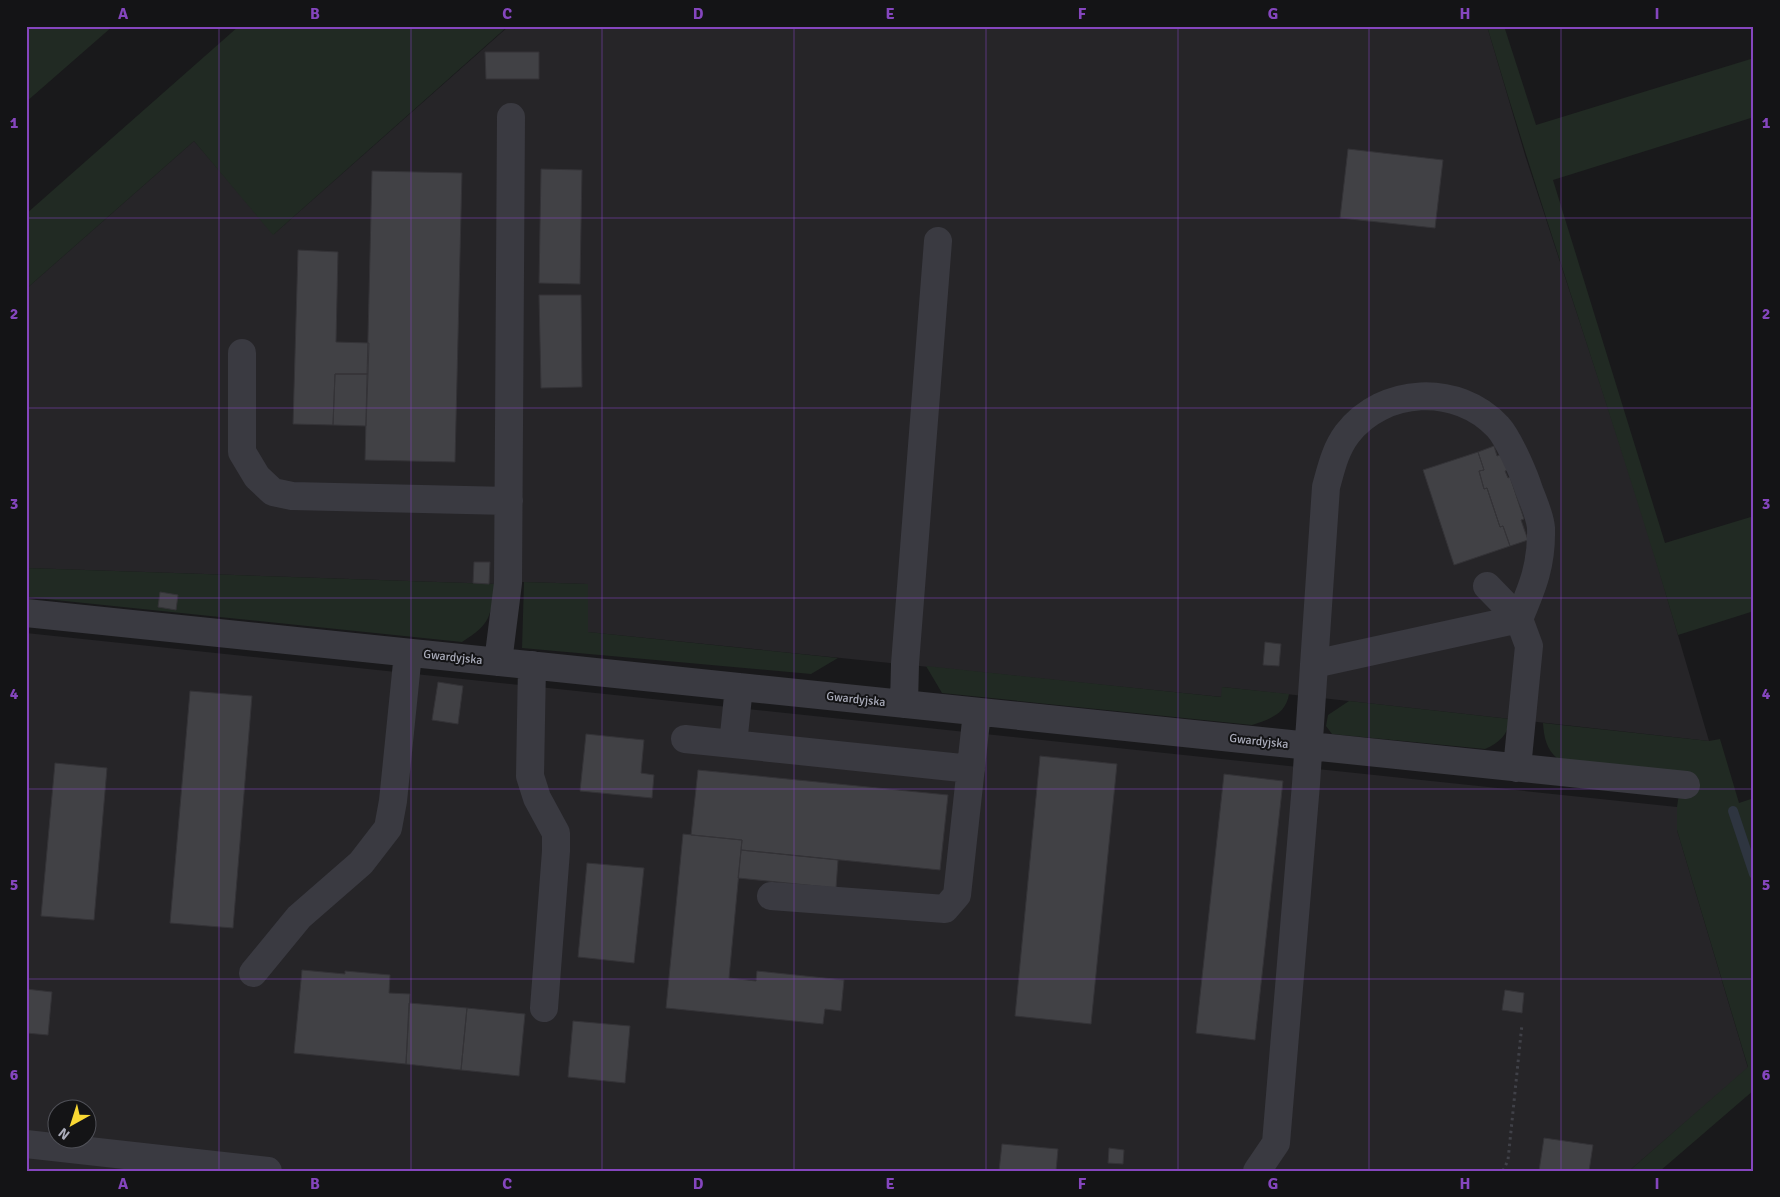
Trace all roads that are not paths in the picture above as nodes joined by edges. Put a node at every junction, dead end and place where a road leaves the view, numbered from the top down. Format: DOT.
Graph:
graph roads {
  1 [pos="511,117"];
  2 [pos="938,241"];
  3 [pos="242,353"];
  4 [pos="509,501"];
  5 [pos="1487,586"];
  6 [pos="26,613"];
  7 [pos="1519,619"];
  8 [pos="408,652"];
  9 [pos="498,662"];
  10 [pos="1314,664"];
  11 [pos="532,665"];
  12 [pos="739,687"];
  13 [pos="904,704"];
  14 [pos="977,712"];
  15 [pos="685,740"];
  16 [pos="733,744"];
  17 [pos="1308,746"];
  18 [pos="1518,768"];
  19 [pos="971,770"];
  20 [pos="1686,785"];
  21 [pos="772,896"];
  22 [pos="253,973"];
  23 [pos="544,1008"];
  24 [pos="26,1144"];
  25 [pos="268,1171"];
  26 [pos="1257,1171"];
  1 -- 4 [label="street"];
  2 -- 13 [label="street"];
  3 -- 4 [label="street"];
  4 -- 9 [label="street"];
  5 -- 7 [label="street"];
  6 -- 8 [label="street, Gwardyjska"];
  7 -- 10 [label="street"];
  7 -- 10 [label="street"];
  7 -- 18 [label="street"];
  8 -- 9 [label="street, Gwardyjska"];
  8 -- 22 [label="street"];
  9 -- 11 [label="street, Gwardyjska"];
  10 -- 17 [label="street"];
  11 -- 12 [label="street, Gwardyjska"];
  11 -- 23 [label="street"];
  12 -- 13 [label="street, Gwardyjska"];
  12 -- 16 [label="street"];
  13 -- 14 [label="street, Gwardyjska"];
  14 -- 17 [label="street, Gwardyjska"];
  14 -- 19 [label="street"];
  15 -- 16 [label="street"];
  16 -- 19 [label="street"];
  17 -- 18 [label="street, Gwardyjska"];
  17 -- 26 [label="street"];
  18 -- 20 [label="street, Gwardyjska"];
  19 -- 21 [label="street"];
  24 -- 25 [label="street"];
}
